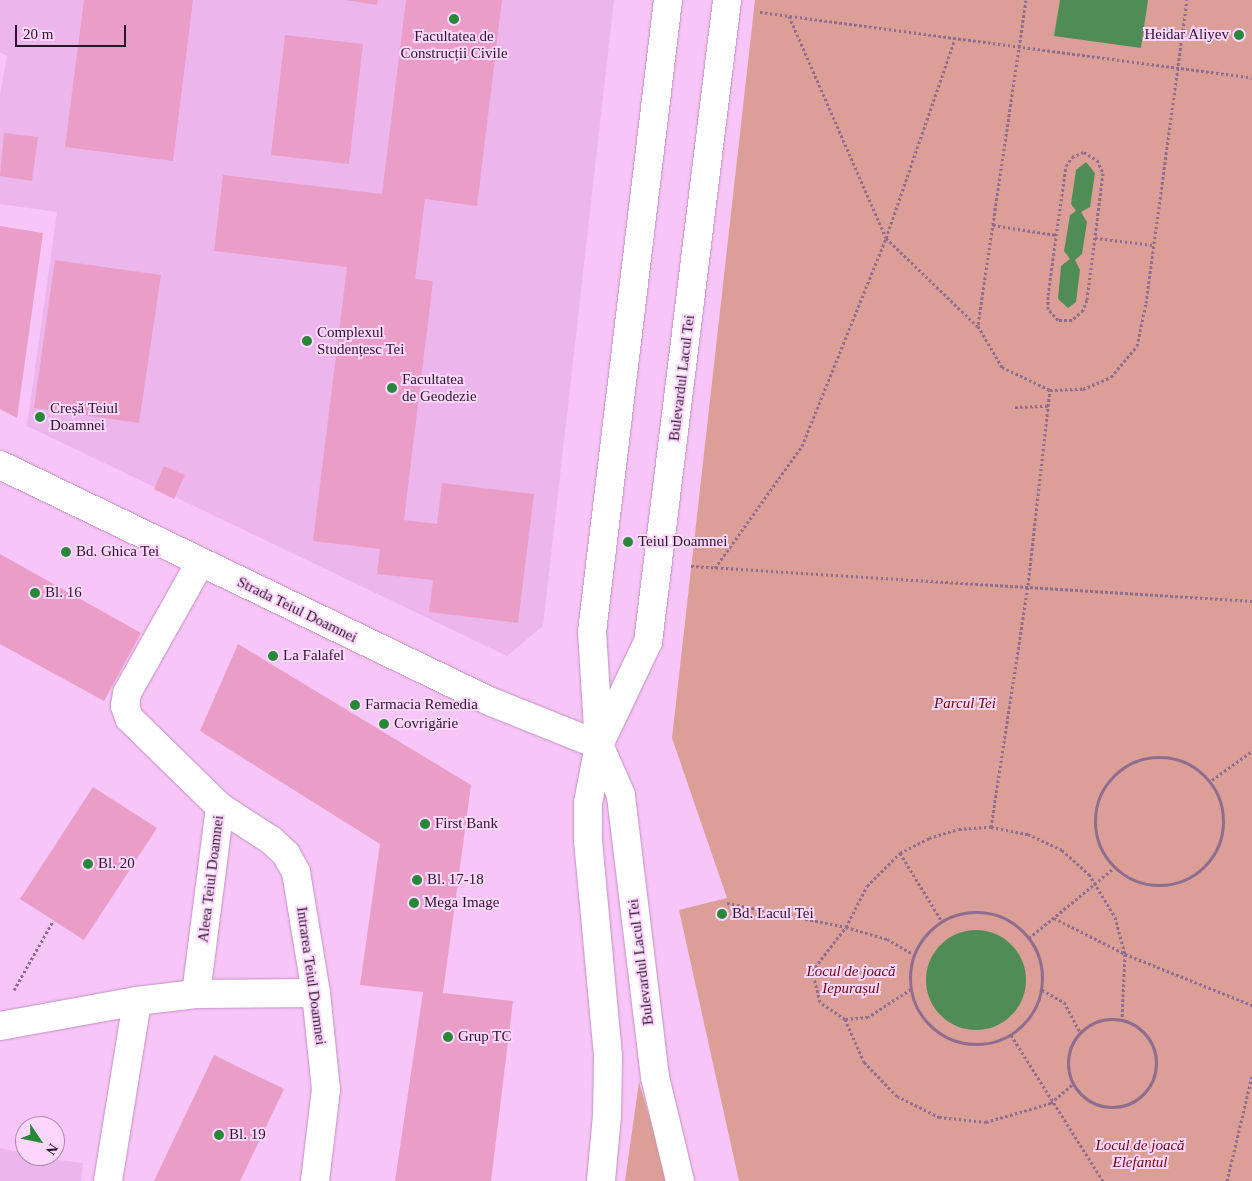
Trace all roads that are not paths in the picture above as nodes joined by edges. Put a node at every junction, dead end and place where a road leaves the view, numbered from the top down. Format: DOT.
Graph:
graph roads {
  1 [pos="668,0"];
  2 [pos="727,0"];
  3 [pos="0,465"];
  4 [pos="200,563"];
  5 [pos="599,745"];
  6 [pos="220,807"];
  7 [pos="196,994"];
  8 [pos="316,994"];
  9 [pos="137,1001"];
  10 [pos="0,1026"];
  11 [pos="108,1181"];
  12 [pos="315,1181"];
  13 [pos="601,1181"];
  14 [pos="680,1181"];
  1 -- 5 [label="main road, Bulevardul Lacul Tei"];
  2 -- 5 [label="main road, Bulevardul Lacul Tei"];
  3 -- 4 [label="main road, Strada Teiul Doamnei"];
  4 -- 5 [label="main road, Strada Teiul Doamnei"];
  4 -- 6 [label="main road, Aleea Teiul Doamnei"];
  5 -- 13 [label="main road, Bulevardul Lacul Tei"];
  5 -- 14 [label="main road, Bulevardul Lacul Tei"];
  6 -- 7 [label="main road, Aleea Teiul Doamnei"];
  6 -- 8 [label="main road, Intrarea Teiul Doamnei"];
  7 -- 8 [label="main road"];
  7 -- 9 [label="main road"];
  8 -- 12 [label="main road, Intrarea Teiul Doamnei"];
  9 -- 10 [label="main road"];
  9 -- 11 [label="main road"];
}
